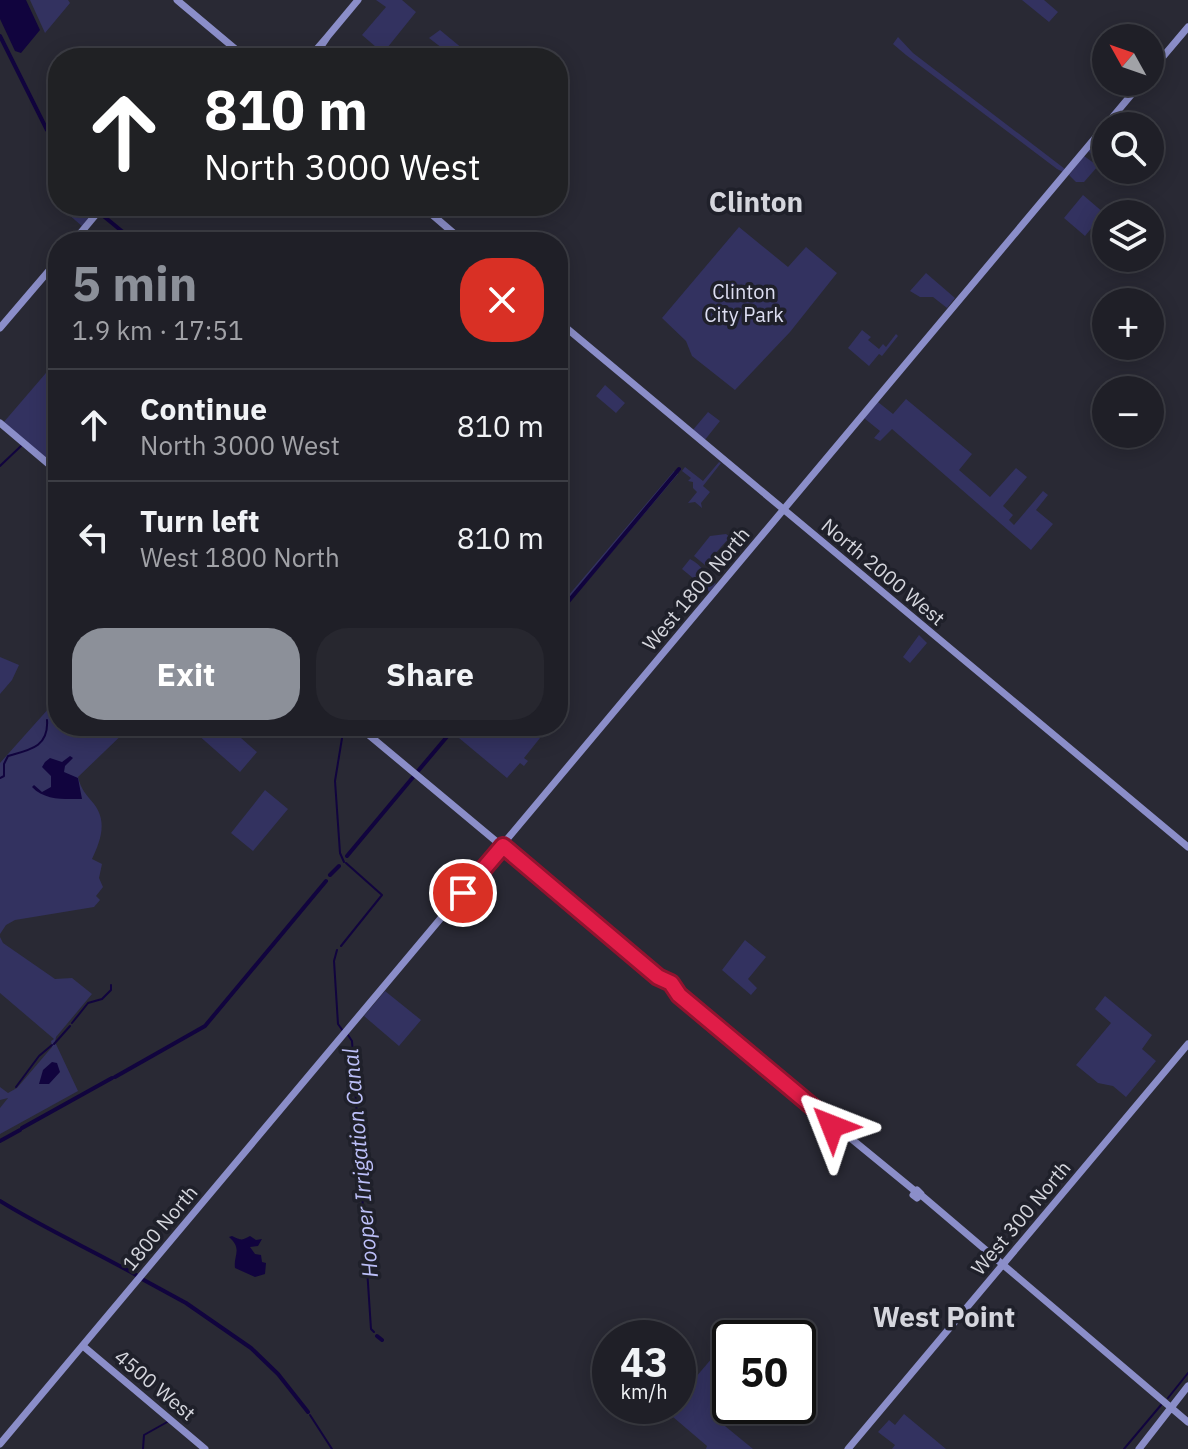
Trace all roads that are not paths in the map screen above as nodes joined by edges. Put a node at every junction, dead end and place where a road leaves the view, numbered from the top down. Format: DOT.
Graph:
graph roads {
  1 [pos="177,0"];
  2 [pos="358,0"];
  3 [pos="1188,27"];
  4 [pos="233,48"];
  5 [pos="319,48"];
  6 [pos="1164,55"];
  7 [pos="1130,96"];
  8 [pos="95,216"];
  9 [pos="434,216"];
  10 [pos="81,232"];
  11 [pos="452,232"];
  12 [pos="48,272"];
  13 [pos="0,328"];
  14 [pos="568,329"];
  15 [pos="0,423"];
  16 [pos="48,464"];
  17 [pos="784,510"];
  18 [pos="370,736"];
  19 [pos="503,846"];
  20 [pos="1188,847"];
  21 [pos="345,1033"];
  22 [pos="1188,1044"];
  23 [pos="1002,1265"];
  24 [pos="83,1346"];
  25 [pos="1188,1386"];
  26 [pos="1188,1393"];
  27 [pos="1172,1408"];
  28 [pos="1188,1422"];
  29 [pos="0,1444"];
  30 [pos="205,1449"];
  31 [pos="848,1449"];
  32 [pos="1141,1449"];
  1 -- 4 [label="main road"];
  2 -- 5 [label="main road"];
  3 -- 6 [label="main road"];
  7 -- 17 [label="main road, West 1800 North"];
  8 -- 10 [label="main road"];
  9 -- 11 [label="main road"];
  12 -- 13 [label="main road"];
  14 -- 17 [label="main road, North 2000 West"];
  15 -- 16 [label="main road"];
  17 -- 19 [label="main road, West 1800 North"];
  17 -- 20 [label="main road, North 2000 West"];
  18 -- 19 [label="main road"];
  19 -- 21 [label="main road, West 1800 North"];
  19 -- 23 [label="main road"];
  21 -- 24 [label="main road, 1800 North"];
  22 -- 23 [label="main road, West 300 North"];
  23 -- 27 [label="main road"];
  23 -- 31 [label="main road, West 300 North"];
  24 -- 29 [label="main road, 1800 North"];
  24 -- 30 [label="main road, 4500 West"];
  25 -- 27 [label="main road"];
  26 -- 27 [label="main road"];
  27 -- 28 [label="main road"];
  27 -- 32 [label="main road"];
}
